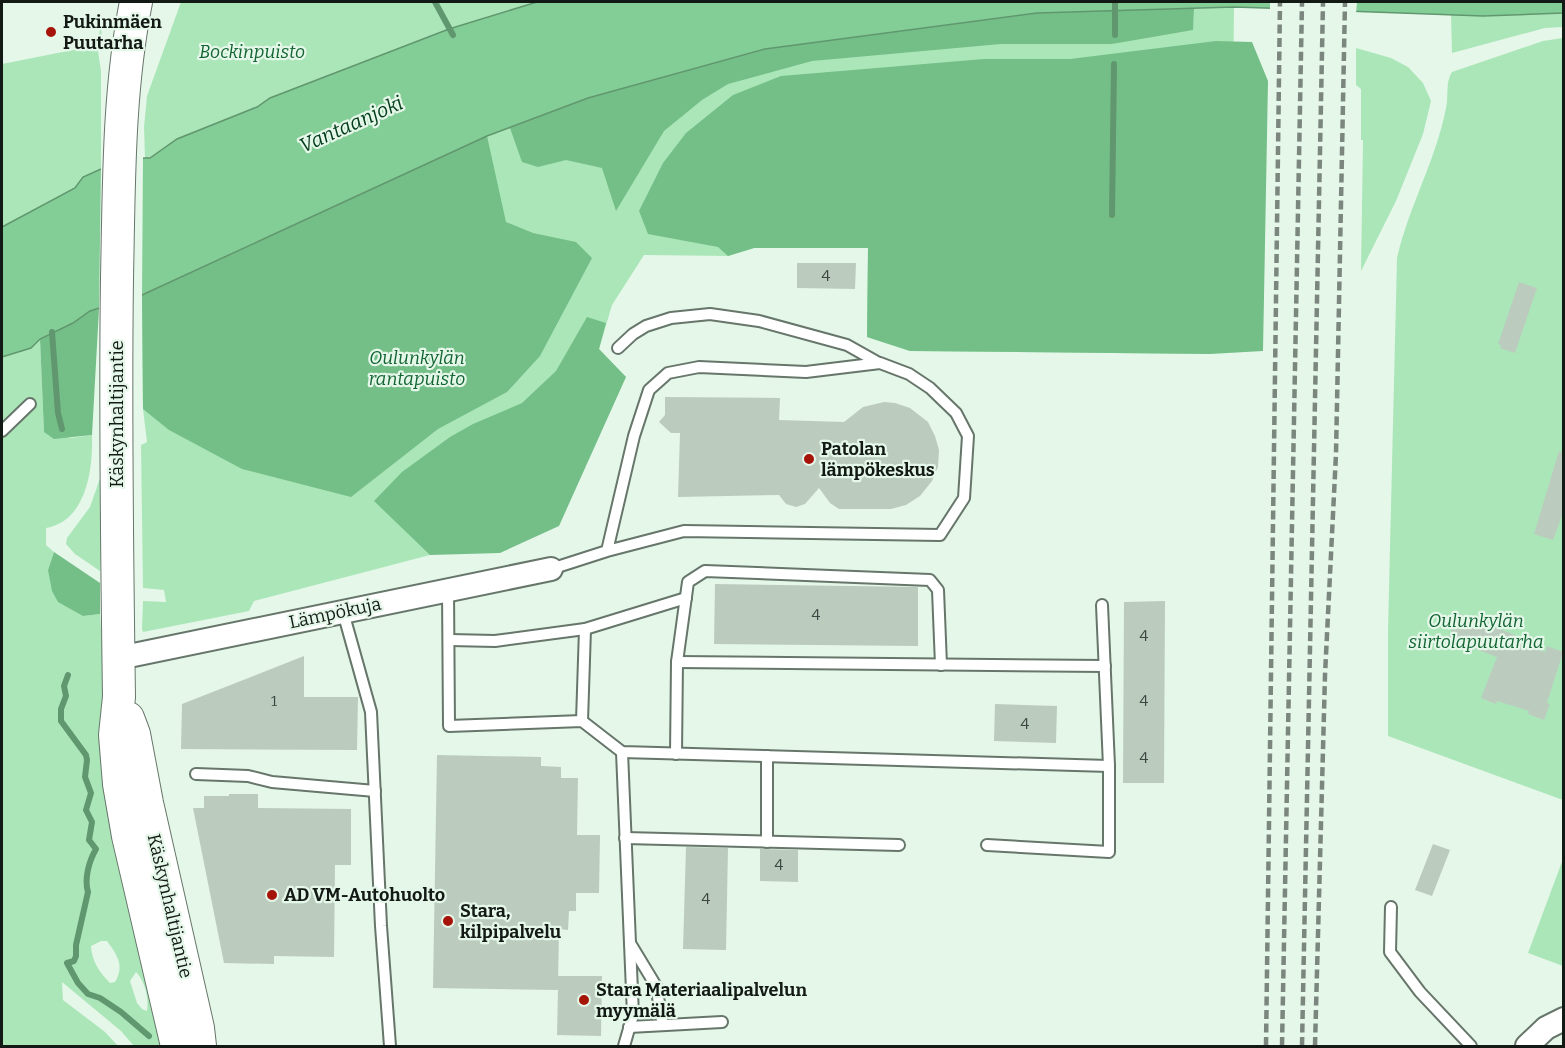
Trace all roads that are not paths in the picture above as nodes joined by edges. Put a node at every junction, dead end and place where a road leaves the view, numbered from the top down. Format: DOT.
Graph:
graph roads {
  1 [pos="136,2"];
  2 [pos="618,348"];
  3 [pos="879,363"];
  4 [pos="30,404"];
  5 [pos="2,431"];
  6 [pos="607,551"];
  7 [pos="551,569"];
  8 [pos="448,590"];
  9 [pos="686,598"];
  10 [pos="1102,605"];
  11 [pos="343,612"];
  12 [pos="585,629"];
  13 [pos="450,640"];
  14 [pos="119,658"];
  15 [pos="677,662"];
  16 [pos="940,665"];
  17 [pos="1105,666"];
  18 [pos="119,697"];
  19 [pos="582,721"];
  20 [pos="622,752"];
  21 [pos="675,754"];
  22 [pos="767,756"];
  23 [pos="1109,766"];
  24 [pos="195,774"];
  25 [pos="375,791"];
  26 [pos="625,838"];
  27 [pos="767,842"];
  28 [pos="899,845"];
  29 [pos="987,845"];
  30 [pos="1391,907"];
  31 [pos="629,942"];
  32 [pos="1563,1019"];
  33 [pos="722,1022"];
  34 [pos="663,1025"];
  35 [pos="629,1027"];
  36 [pos="177,1047"];
  37 [pos="200,1047"];
  38 [pos="390,1047"];
  39 [pos="624,1047"];
  40 [pos="1471,1047"];
  41 [pos="1527,1047"];
  1 -- 14 [label="main road, Käskynhaltijantie"];
  2 -- 3 [label="lane"];
  3 -- 6 [label="lane"];
  3 -- 6 [label="lane"];
  4 -- 5 [label="lane"];
  6 -- 7 [label="lane"];
  7 -- 8 [label="street, Lämpökuja"];
  8 -- 11 [label="street, Lämpökuja"];
  8 -- 13 [label="lane"];
  9 -- 12 [label="lane"];
  9 -- 15 [label="lane"];
  9 -- 16 [label="lane"];
  10 -- 17 [label="lane"];
  11 -- 14 [label="street, Lämpökuja"];
  11 -- 25 [label="lane"];
  12 -- 13 [label="lane"];
  12 -- 19 [label="lane"];
  13 -- 19 [label="lane"];
  14 -- 18 [label="main road, Käskynhaltijantie"];
  15 -- 16 [label="lane"];
  15 -- 21 [label="lane"];
  16 -- 17 [label="lane"];
  17 -- 23 [label="lane"];
  18 -- 36 [label="main road, Käskynhaltijantie"];
  18 -- 37 [label="main road, Käskynhaltijantie"];
  19 -- 20 [label="lane"];
  20 -- 21 [label="lane"];
  20 -- 26 [label="lane"];
  21 -- 22 [label="lane"];
  22 -- 23 [label="lane"];
  22 -- 27 [label="lane"];
  23 -- 29 [label="lane"];
  24 -- 25 [label="lane"];
  25 -- 38 [label="lane"];
  26 -- 27 [label="lane"];
  26 -- 31 [label="lane"];
  27 -- 28 [label="lane"];
  30 -- 40 [label="lane"];
  31 -- 34 [label="lane"];
  31 -- 35 [label="lane"];
  32 -- 41 [label="street"];
  33 -- 34 [label="lane"];
  34 -- 35 [label="lane"];
  35 -- 39 [label="lane"];
}
